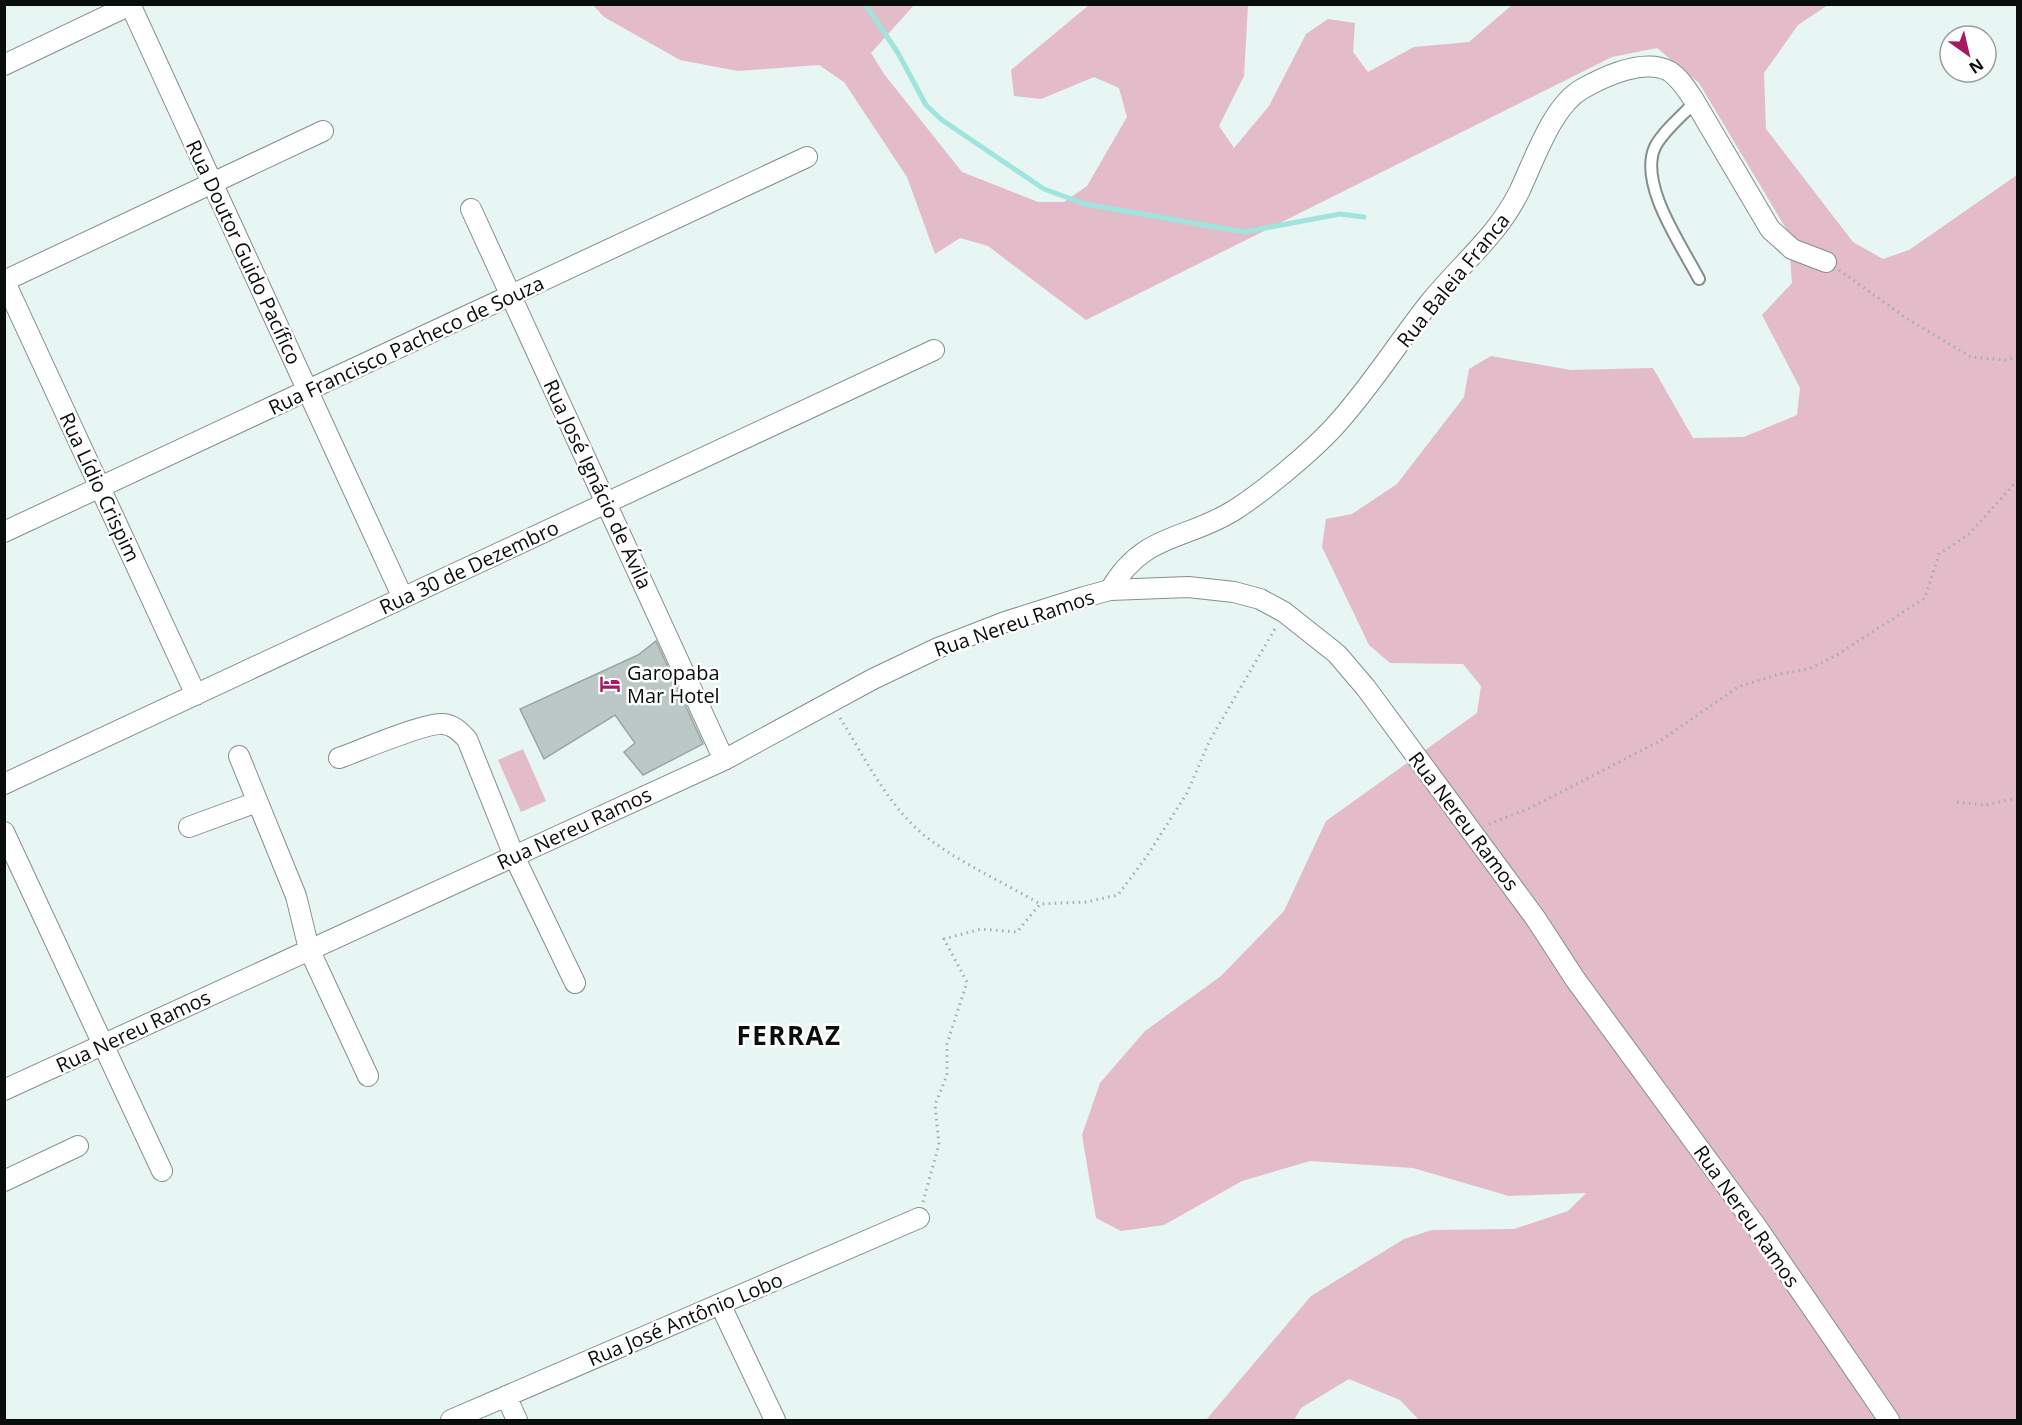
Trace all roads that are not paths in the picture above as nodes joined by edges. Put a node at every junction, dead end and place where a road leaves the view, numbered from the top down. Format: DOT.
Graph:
graph roads {
  1 [pos="130,5"];
  2 [pos="4,65"];
  3 [pos="1695,102"];
  4 [pos="323,131"];
  5 [pos="807,157"];
  6 [pos="212,183"];
  7 [pos="471,209"];
  8 [pos="1826,262"];
  9 [pos="1699,279"];
  10 [pos="5,280"];
  11 [pos="511,295"];
  12 [pos="934,350"];
  13 [pos="307,390"];
  14 [pos="100,487"];
  15 [pos="606,503"];
  16 [pos="4,532"];
  17 [pos="1110,590"];
  18 [pos="403,598"];
  19 [pos="196,694"];
  20 [pos="239,756"];
  21 [pos="339,758"];
  22 [pos="724,760"];
  23 [pos="4,784"];
  24 [pos="257,802"];
  25 [pos="189,828"];
  26 [pos="4,831"];
  27 [pos="514,856"];
  28 [pos="309,949"];
  29 [pos="575,983"];
  30 [pos="104,1044"];
  31 [pos="368,1076"];
  32 [pos="4,1090"];
  33 [pos="78,1146"];
  34 [pos="162,1171"];
  35 [pos="4,1181"];
  36 [pos="919,1218"];
  37 [pos="720,1304"];
  38 [pos="506,1396"];
  39 [pos="451,1420"];
  40 [pos="517,1420"];
  41 [pos="775,1420"];
  42 [pos="1889,1420"];
  1 -- 2 [label="street"];
  1 -- 6 [label="street, Rua Doutor Guido Pacífico"];
  3 -- 8 [label="street, Rua Baleia Franca"];
  3 -- 9 [label="lane"];
  3 -- 17 [label="street, Rua Baleia Franca"];
  4 -- 6 [label="street"];
  5 -- 11 [label="street, Rua Francisco Pacheco de Souza"];
  6 -- 10 [label="street"];
  6 -- 13 [label="street, Rua Doutor Guido Pacífico"];
  7 -- 11 [label="street, Rua José Ignácio de Ávila"];
  10 -- 14 [label="street, Rua Lídio Crispim"];
  11 -- 13 [label="street, Rua Francisco Pacheco de Souza"];
  11 -- 15 [label="street, Rua José Ignácio de Ávila"];
  12 -- 15 [label="street, Rua 30 de Dezembro"];
  13 -- 14 [label="street, Rua Francisco Pacheco de Souza"];
  13 -- 18 [label="street, Rua Doutor Guido Pacífico"];
  14 -- 16 [label="street, Rua Francisco Pacheco de Souza"];
  14 -- 19 [label="street, Rua Lídio Crispim"];
  15 -- 18 [label="street, Rua 30 de Dezembro"];
  15 -- 22 [label="street, Rua José Ignácio de Ávila"];
  17 -- 22 [label="street, Rua Nereu Ramos"];
  17 -- 42 [label="street, Rua Nereu Ramos"];
  18 -- 19 [label="street, Rua 30 de Dezembro"];
  19 -- 23 [label="street, Rua 30 de Dezembro"];
  20 -- 24 [label="street"];
  21 -- 27 [label="street"];
  22 -- 27 [label="street, Rua Nereu Ramos"];
  24 -- 25 [label="street"];
  24 -- 28 [label="street"];
  26 -- 30 [label="street"];
  27 -- 28 [label="street, Rua Nereu Ramos"];
  27 -- 29 [label="street"];
  28 -- 30 [label="street, Rua Nereu Ramos"];
  28 -- 31 [label="street"];
  30 -- 32 [label="street, Rua Nereu Ramos"];
  30 -- 34 [label="street"];
  33 -- 35 [label="street"];
  36 -- 37 [label="street, Rua José Antônio Lobo"];
  37 -- 38 [label="street, Rua José Antônio Lobo"];
  37 -- 41 [label="street"];
  38 -- 39 [label="street, Rua José Antônio Lobo"];
  38 -- 40 [label="street"];
}
